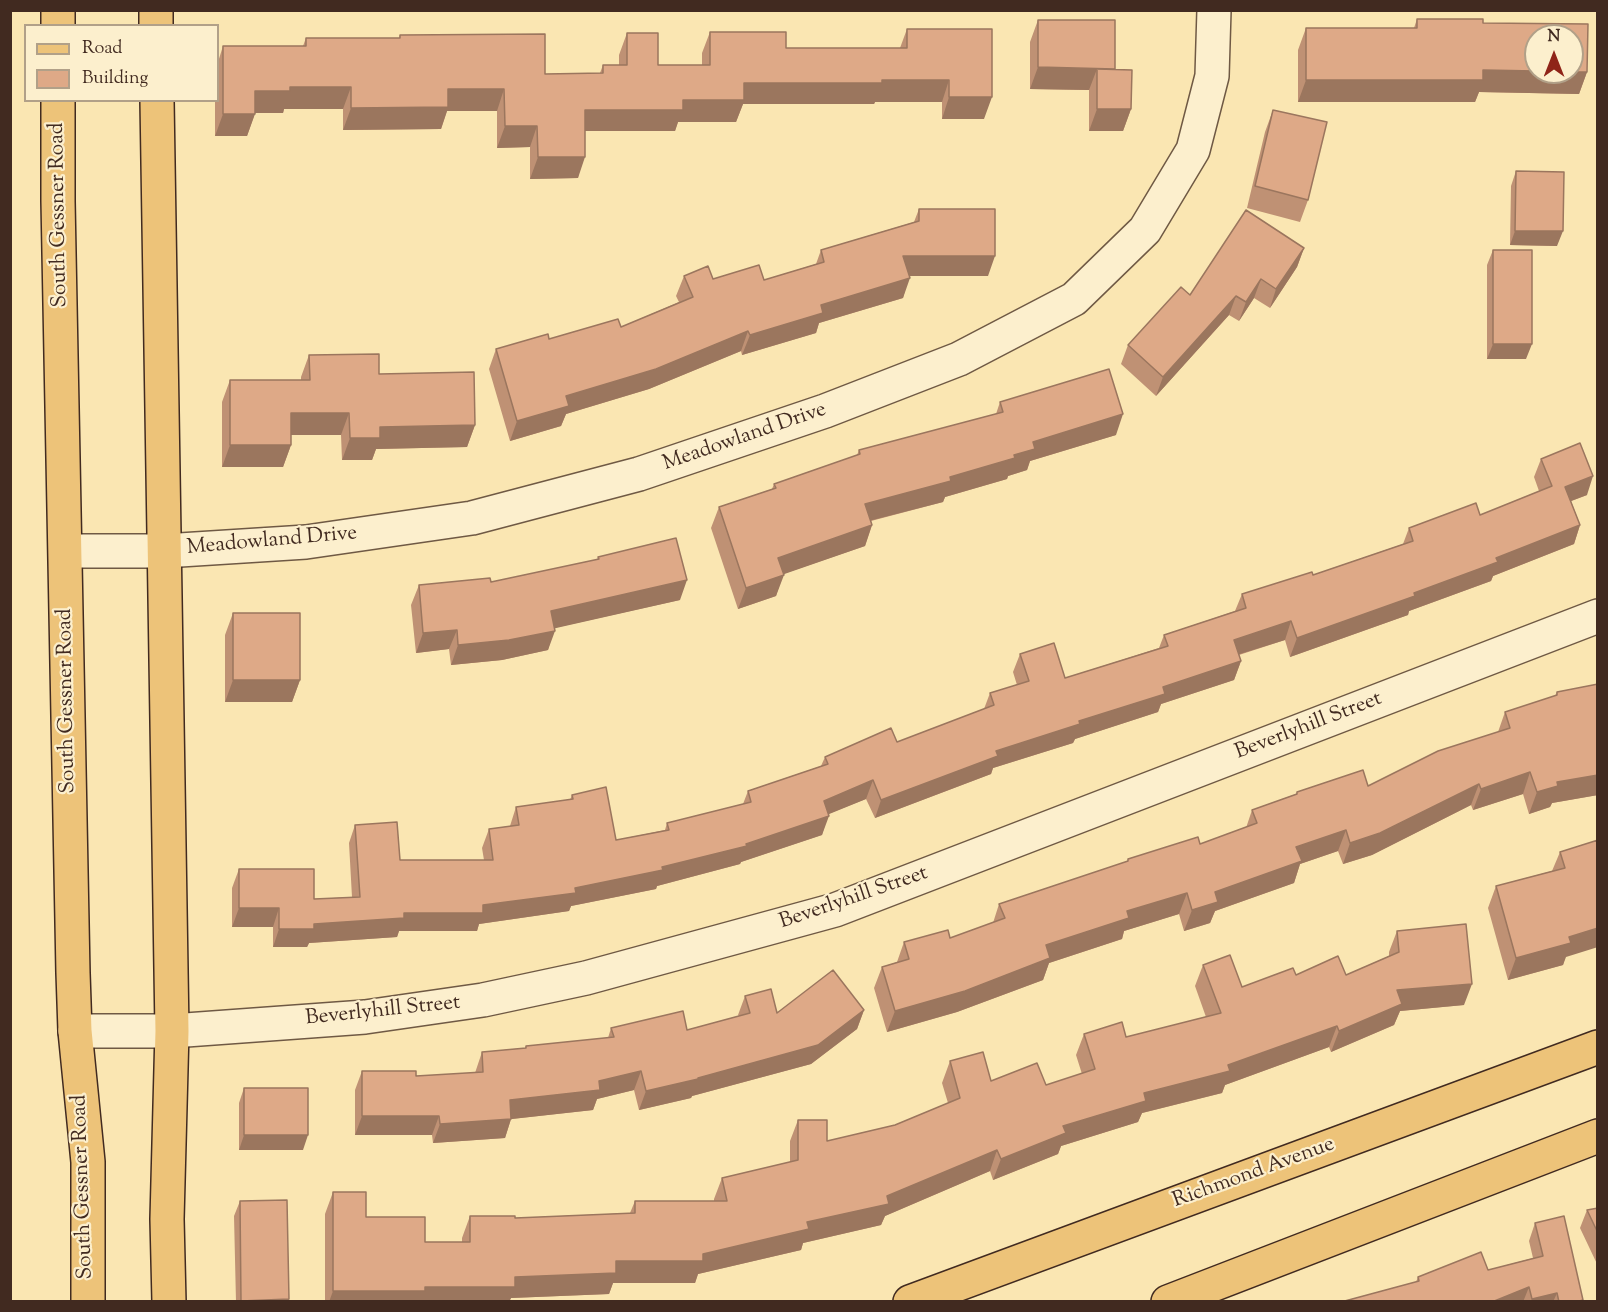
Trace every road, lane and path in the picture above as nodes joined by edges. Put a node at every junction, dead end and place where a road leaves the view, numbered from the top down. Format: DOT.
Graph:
graph roads {
  1 [pos="1214,10"];
  2 [pos="58,102"];
  3 [pos="157,102"];
  4 [pos="66,551"];
  5 [pos="164,551"];
  6 [pos="1598,616"];
  7 [pos="75,1031"];
  8 [pos="172,1031"];
  9 [pos="1598,1047"];
  10 [pos="1598,1136"];
  11 [pos="924,1299"];
  12 [pos="88,1302"];
  13 [pos="169,1302"];
  14 [pos="1168,1302"];
  1 -- 5 [label="street, Meadowland Drive"];
  2 -- 4 [label="main road, South Gessner Road"];
  3 -- 5 [label="main road"];
  4 -- 5 [label="street, Meadowland Drive"];
  4 -- 7 [label="main road, South Gessner Road"];
  5 -- 8 [label="main road"];
  6 -- 8 [label="street, Beverlyhill Street"];
  7 -- 8 [label="street, Beverlyhill Street"];
  7 -- 12 [label="main road, South Gessner Road"];
  8 -- 13 [label="main road"];
  9 -- 11 [label="main road, Richmond Avenue"];
  10 -- 14 [label="main road"];
}
